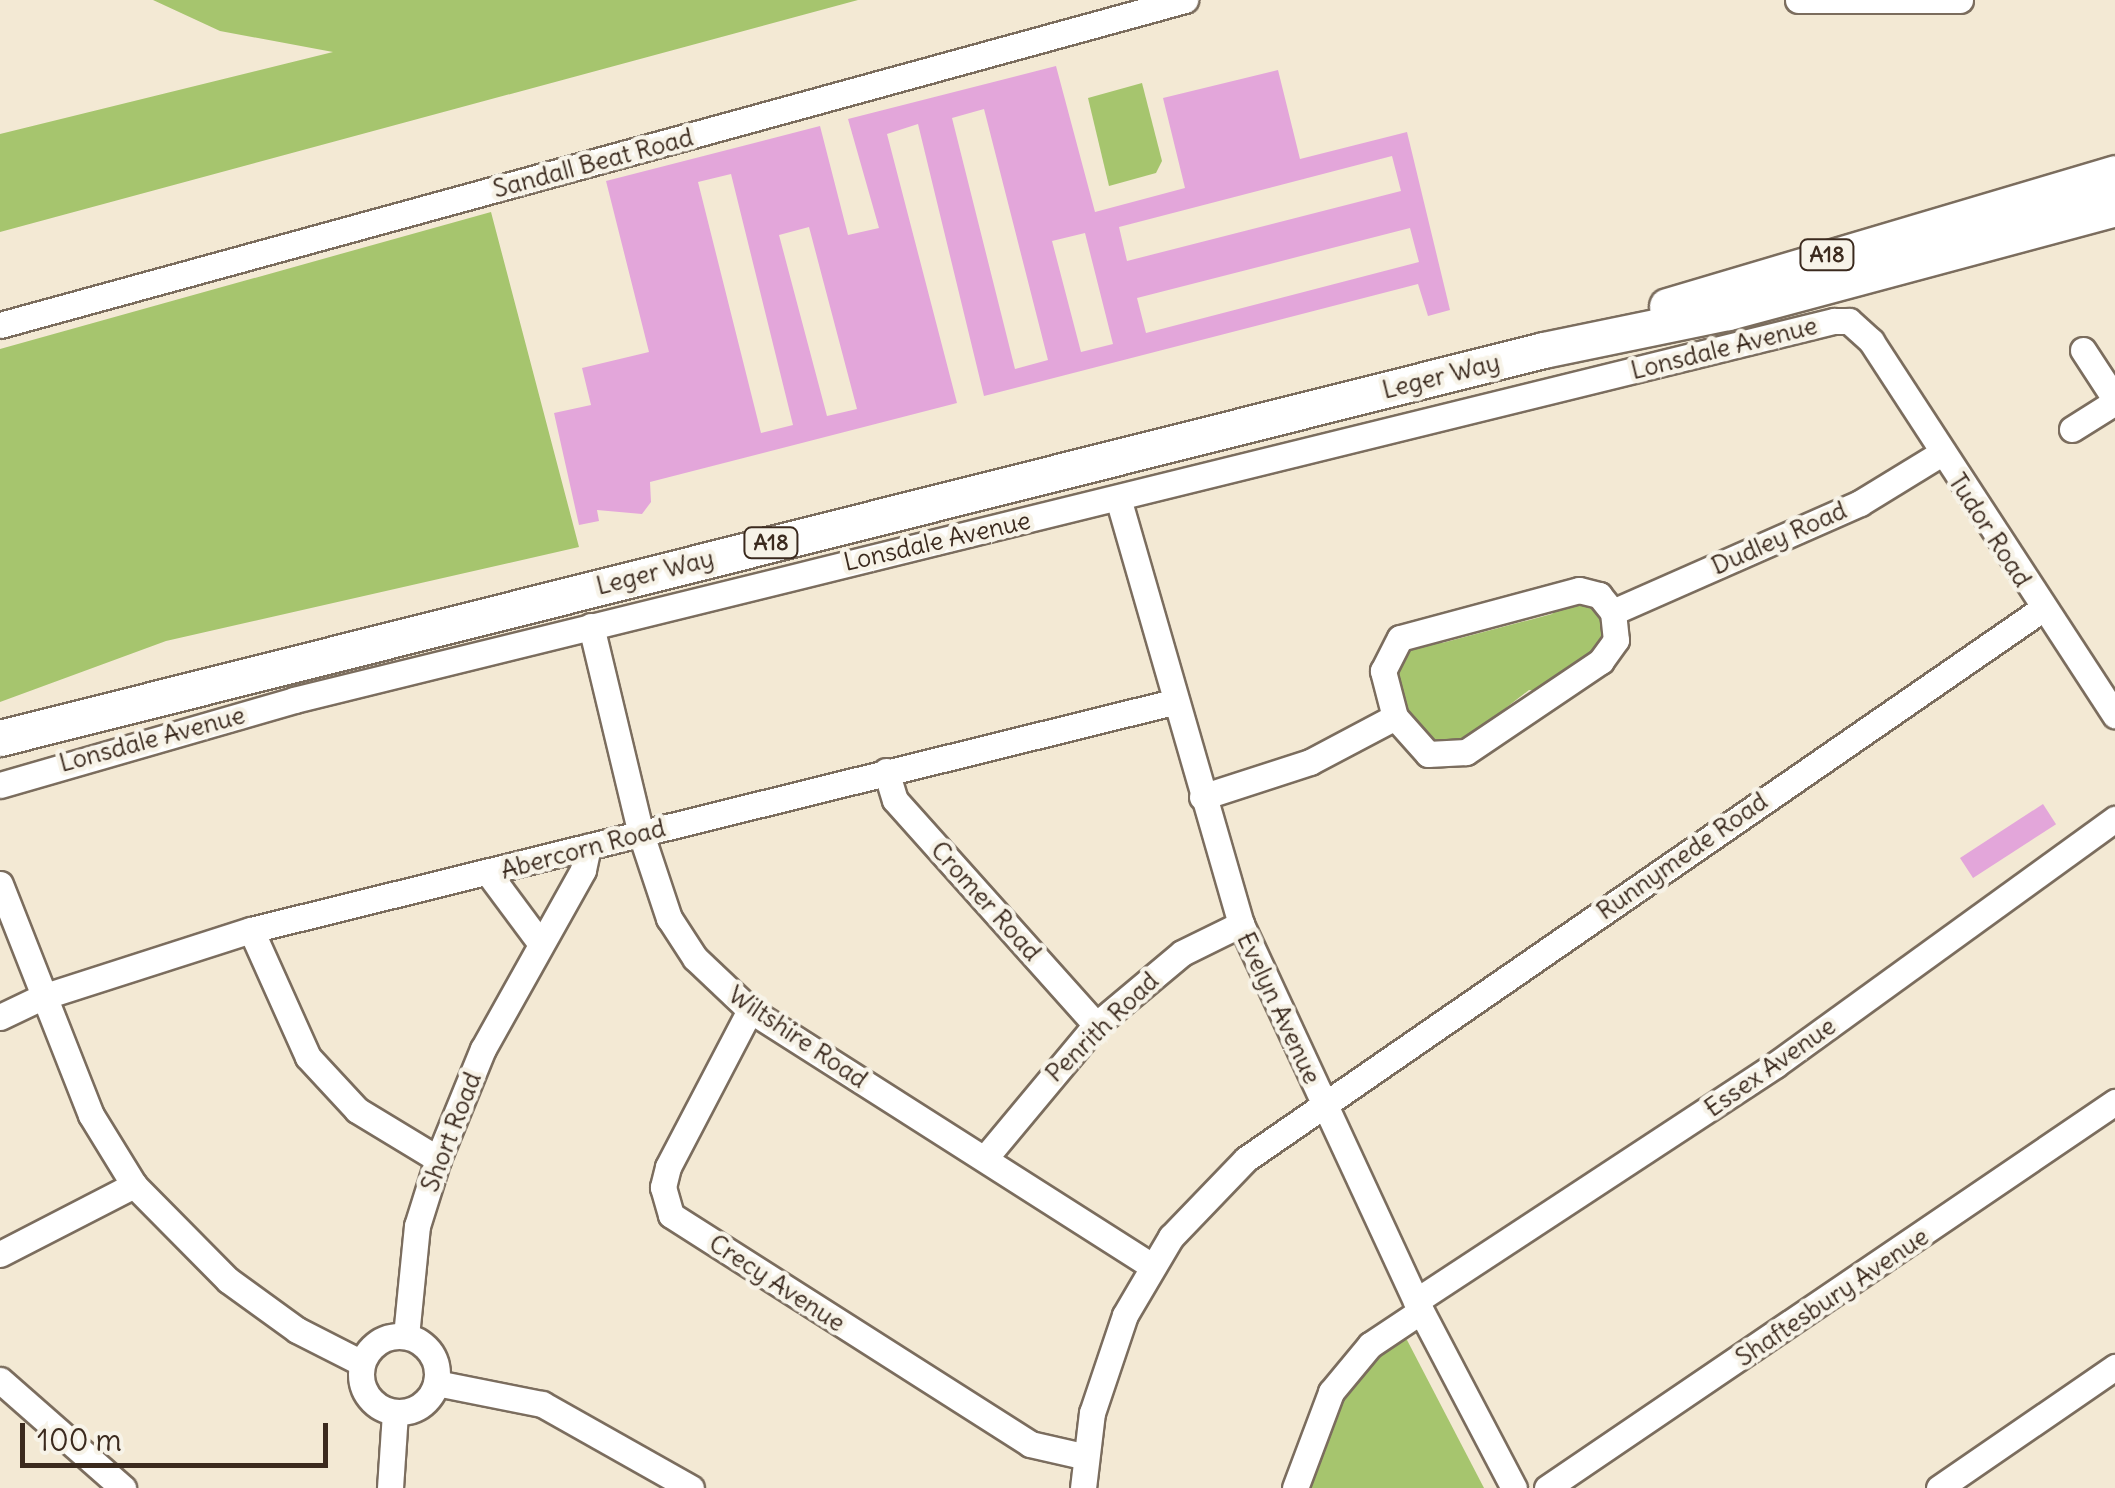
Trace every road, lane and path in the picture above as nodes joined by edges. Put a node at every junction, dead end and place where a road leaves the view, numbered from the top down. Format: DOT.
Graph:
graph roads {
  1 [pos="1186,0"];
  2 [pos="1798,0"];
  3 [pos="1960,0"];
  4 [pos="2115,174"];
  5 [pos="2115,208"];
  6 [pos="0,325"];
  7 [pos="1871,341"];
  8 [pos="1543,350"];
  9 [pos="2082,350"];
  10 [pos="2115,401"];
  11 [pos="2072,429"];
  12 [pos="1940,454"];
  13 [pos="1118,498"];
  14 [pos="2042,609"];
  15 [pos="1613,612"];
  16 [pos="591,626"];
  17 [pos="1174,702"];
  18 [pos="2115,715"];
  19 [pos="1395,717"];
  20 [pos="0,738"];
  21 [pos="886,771"];
  22 [pos="0,785"];
  23 [pos="1202,797"];
  24 [pos="2115,819"];
  25 [pos="641,834"];
  26 [pos="588,847"];
  27 [pos="489,874"];
  28 [pos="0,884"];
  29 [pos="1241,924"];
  30 [pos="252,930"];
  31 [pos="538,940"];
  32 [pos="42,997"];
  33 [pos="750,1010"];
  34 [pos="0,1017"];
  35 [pos="1096,1026"];
  36 [pos="2115,1102"];
  37 [pos="1324,1104"];
  38 [pos="985,1158"];
  39 [pos="438,1159"];
  40 [pos="134,1185"];
  41 [pos="0,1254"];
  42 [pos="1151,1264"];
  43 [pos="1418,1306"];
  44 [pos="406,1336"];
  45 [pos="362,1363"];
  46 [pos="2115,1367"];
  47 [pos="0,1380"];
  48 [pos="436,1383"];
  49 [pos="396,1413"];
  50 [pos="1084,1456"];
  51 [pos="123,1488"];
  52 [pos="390,1488"];
  53 [pos="691,1488"];
  54 [pos="1083,1488"];
  55 [pos="1294,1488"];
  56 [pos="1514,1488"];
  57 [pos="1547,1488"];
  58 [pos="1939,1488"];
  1 -- 6 [label="street, Sandall Beat Road"];
  2 -- 3 [label="street"];
  4 -- 8 [label="highway, Leger Way / A18"];
  5 -- 8 [label="highway, Leger Way / A18"];
  7 -- 12 [label="street, Tudor Road"];
  7 -- 13 [label="street, Lonsdale Avenue"];
  8 -- 20 [label="highway, Leger Way / A18"];
  9 -- 10 [label="street"];
  10 -- 11 [label="street"];
  12 -- 14 [label="street, Tudor Road"];
  12 -- 15 [label="street, Dudley Road"];
  13 -- 16 [label="street, Lonsdale Avenue"];
  13 -- 17 [label="street, Evelyn Avenue"];
  14 -- 18 [label="street, Tudor Road"];
  14 -- 37 [label="street, Runnymede Road"];
  15 -- 19 [label="street"];
  15 -- 19 [label="street"];
  16 -- 22 [label="street, Lonsdale Avenue"];
  16 -- 25 [label="street, Wiltshire Road"];
  17 -- 21 [label="street, Abercorn Road"];
  17 -- 23 [label="street, Evelyn Avenue"];
  19 -- 23 [label="street"];
  21 -- 25 [label="street, Abercorn Road"];
  21 -- 35 [label="street, Cromer Road"];
  23 -- 29 [label="street, Evelyn Avenue"];
  24 -- 43 [label="street, Essex Avenue"];
  25 -- 26 [label="street, Abercorn Road"];
  25 -- 33 [label="street, Wiltshire Road"];
  26 -- 27 [label="street, Abercorn Road"];
  26 -- 31 [label="street, Short Road"];
  27 -- 30 [label="street, Abercorn Road"];
  27 -- 31 [label="street"];
  28 -- 32 [label="street"];
  29 -- 35 [label="street, Penrith Road"];
  29 -- 37 [label="street, Evelyn Avenue"];
  30 -- 32 [label="street, Abercorn Road"];
  30 -- 39 [label="street"];
  31 -- 39 [label="street, Short Road"];
  32 -- 34 [label="street, Abercorn Road"];
  32 -- 40 [label="street"];
  33 -- 38 [label="street, Wiltshire Road"];
  33 -- 50 [label="street, Crecy Avenue"];
  35 -- 38 [label="street, Penrith Road"];
  36 -- 57 [label="street, Shaftesbury Avenue"];
  37 -- 42 [label="street, Runnymede Road"];
  37 -- 43 [label="street, Evelyn Avenue"];
  38 -- 42 [label="street, Wiltshire Road"];
  39 -- 44 [label="street, Short Road"];
  40 -- 41 [label="street"];
  40 -- 45 [label="street"];
  42 -- 50 [label="street, Runnymede Road"];
  43 -- 55 [label="street, Essex Avenue"];
  43 -- 56 [label="street, Evelyn Avenue"];
  44 -- 45 [label="street"];
  44 -- 48 [label="street"];
  45 -- 49 [label="street"];
  46 -- 58 [label="street"];
  47 -- 51 [label="street"];
  48 -- 49 [label="street"];
  48 -- 53 [label="street"];
  49 -- 52 [label="street"];
  50 -- 54 [label="street, Runnymede Road"];
}
